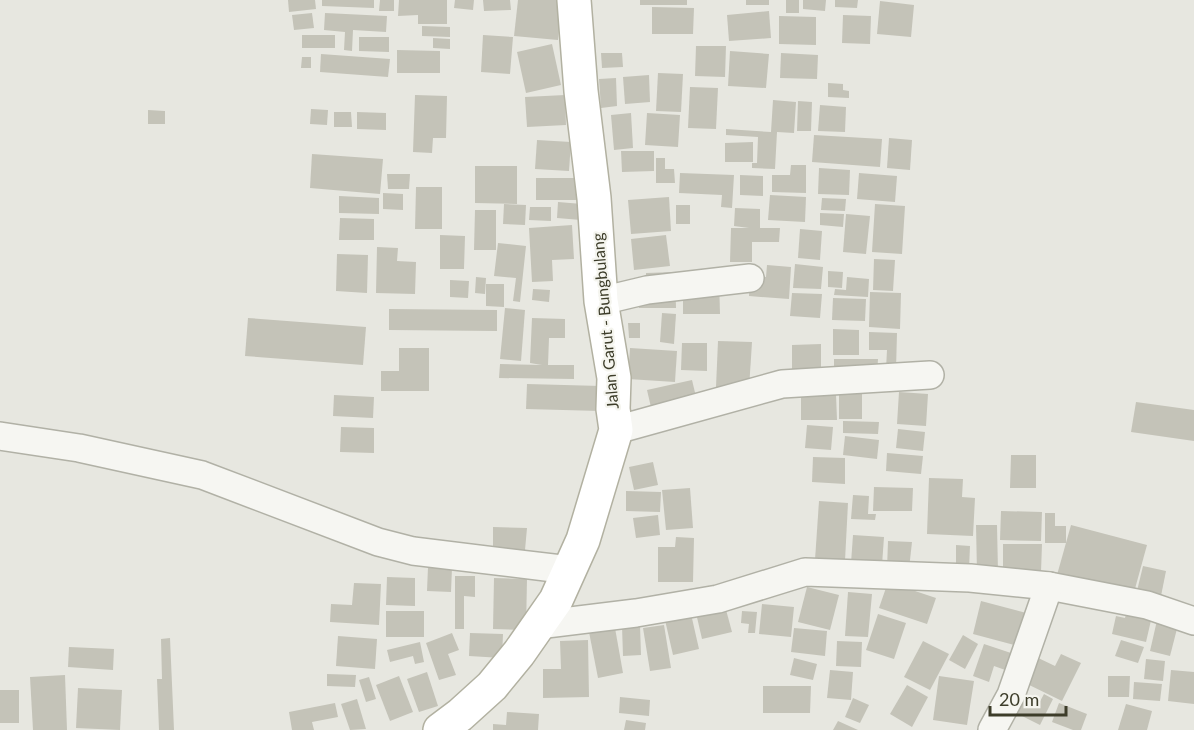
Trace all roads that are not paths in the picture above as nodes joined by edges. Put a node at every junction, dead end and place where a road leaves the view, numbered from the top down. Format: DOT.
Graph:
graph roads {
  1 [pos="574,0"];
  2 [pos="750,278"];
  3 [pos="601,301"];
  4 [pos="930,375"];
  5 [pos="616,430"];
  6 [pos="0,436"];
  7 [pos="570,570"];
  8 [pos="1049,586"];
  9 [pos="1194,621"];
  10 [pos="538,626"];
  11 [pos="440,730"];
  12 [pos="992,730"];
  1 -- 3 [label="main road, Jalan Garut - Bungbulang"];
  2 -- 3 [label="street"];
  3 -- 5 [label="main road, Jalan Garut - Bungbulang"];
  4 -- 5 [label="street"];
  5 -- 7 [label="main road, Jalan Garut - Bungbulang"];
  6 -- 7 [label="street"];
  7 -- 10 [label="main road, Jalan Garut - Bungbulang"];
  8 -- 9 [label="street"];
  8 -- 10 [label="street"];
  8 -- 12 [label="street"];
  10 -- 11 [label="main road, Jalan Garut - Bungbulang"];
}
